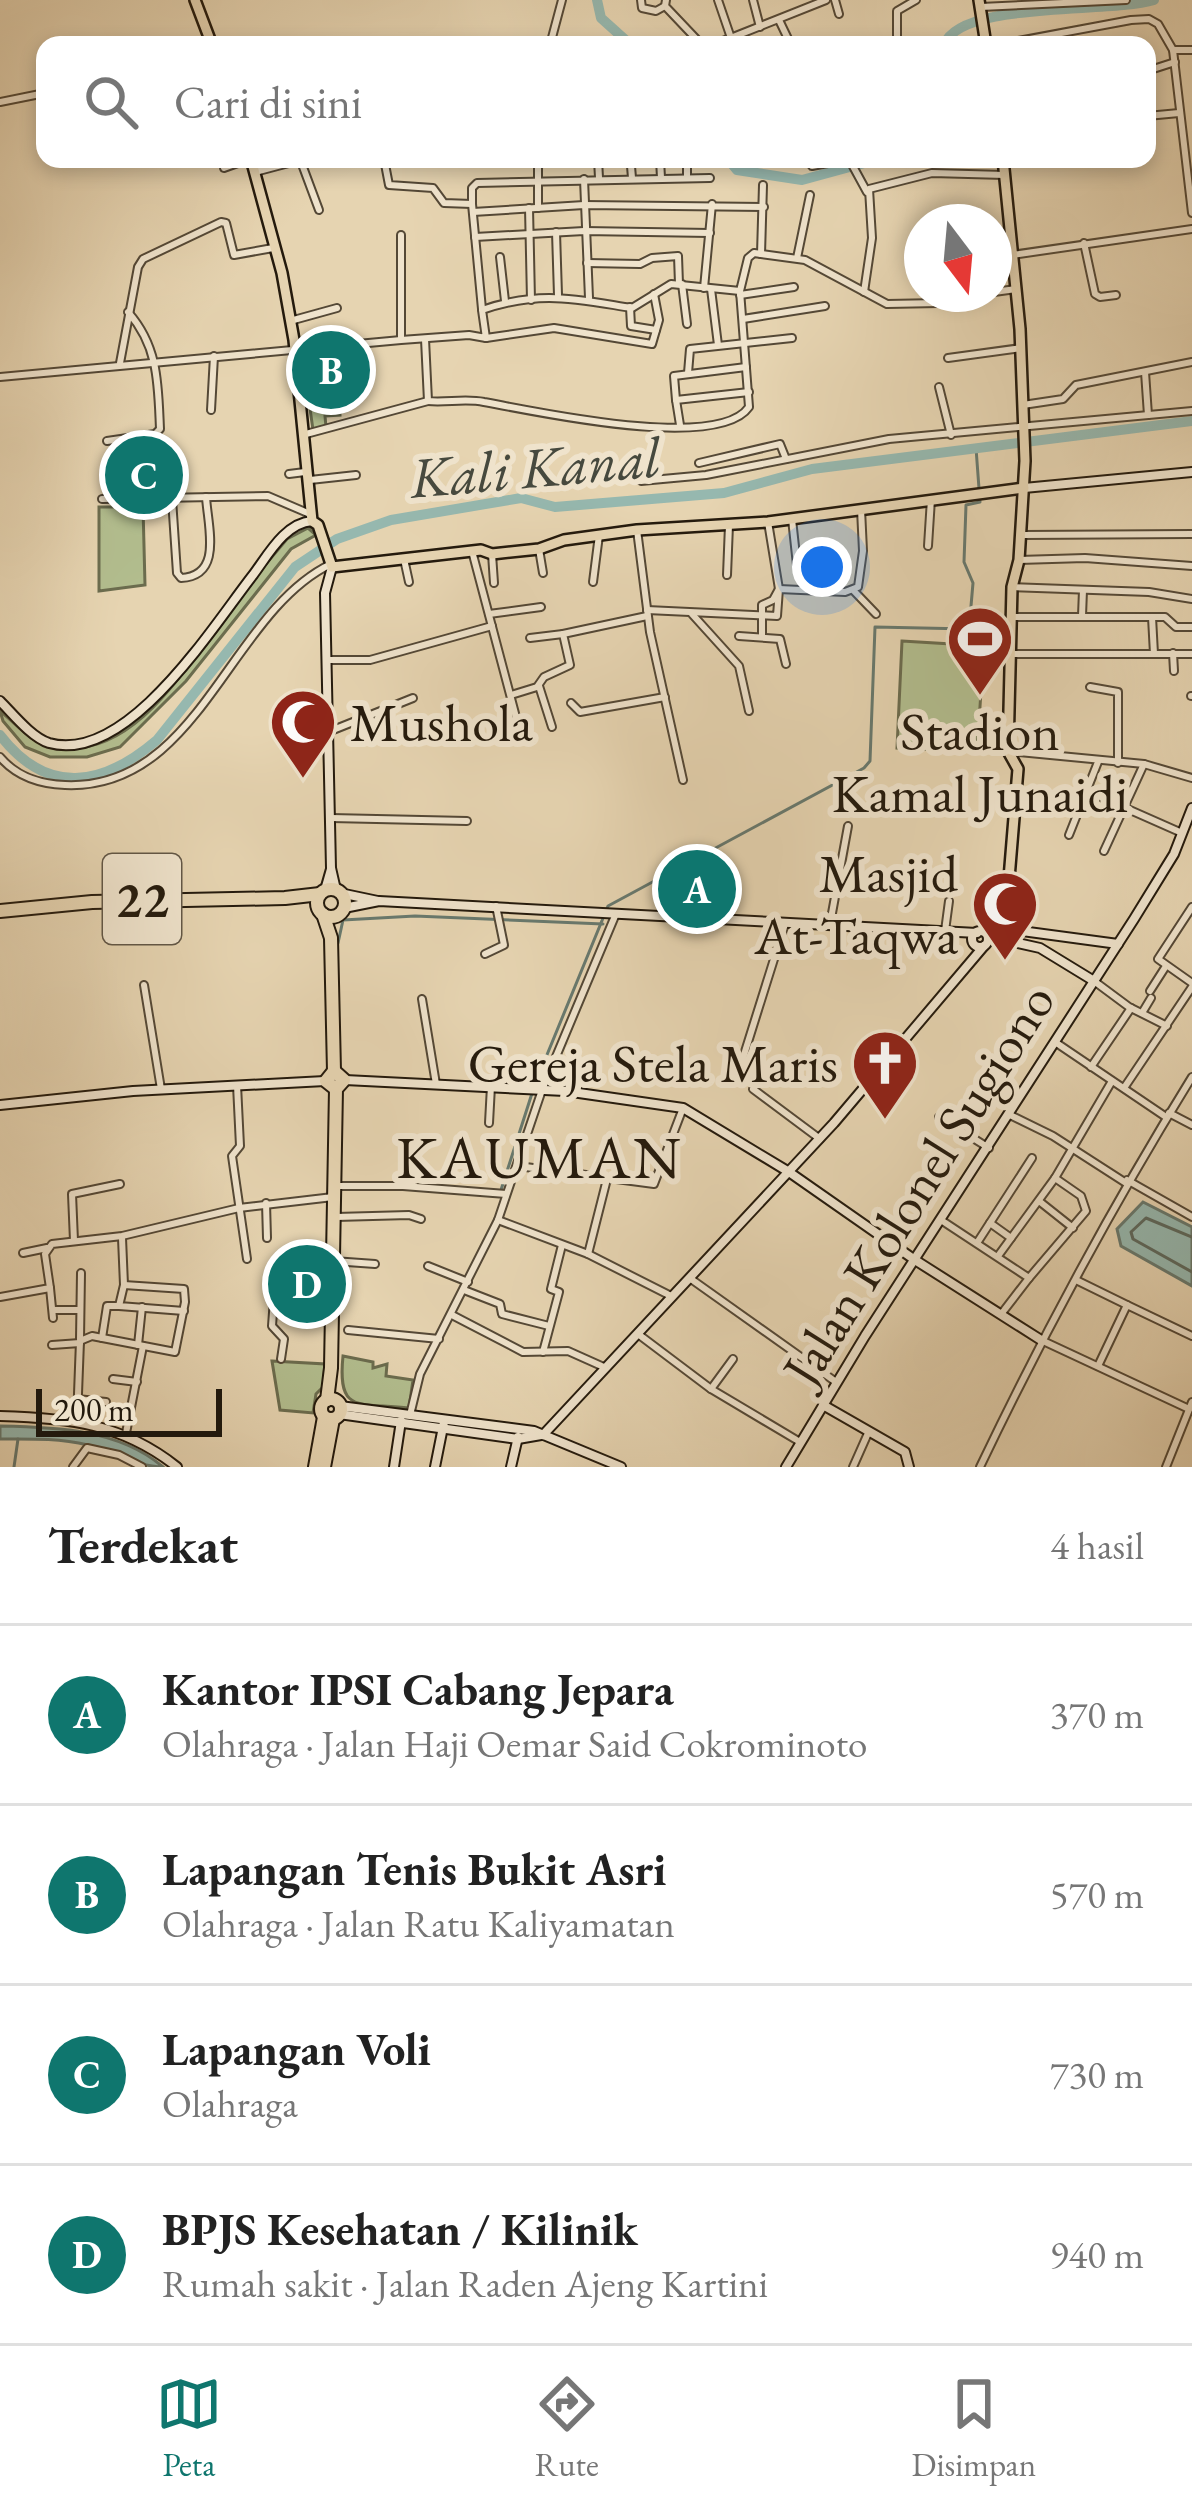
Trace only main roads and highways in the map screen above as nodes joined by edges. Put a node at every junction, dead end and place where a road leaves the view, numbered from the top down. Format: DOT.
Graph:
graph roads {
  1 [pos="195,0"];
  2 [pos="980,6"];
  3 [pos="209,36"];
  4 [pos="985,36"];
  5 [pos="254,168"];
  6 [pos="1004,168"];
  7 [pos="1192,472"];
  8 [pos="1024,488"];
  9 [pos="314,523"];
  10 [pos="331,564"];
  11 [pos="0,701"];
  12 [pos="1192,808"];
  13 [pos="331,901"];
  14 [pos="379,901"];
  15 [pos="0,911"];
  16 [pos="1042,934"];
  17 [pos="988,935"];
  18 [pos="1001,940"];
  19 [pos="1118,944"];
  20 [pos="1040,948"];
  21 [pos="1094,981"];
  22 [pos="335,1080"];
  23 [pos="0,1106"];
  24 [pos="789,1172"];
  25 [pos="915,1260"];
  26 [pos="1041,1340"];
  27 [pos="823,1405"];
  28 [pos="333,1409"];
  29 [pos="0,1416"];
  30 [pos="405,1417"];
  31 [pos="444,1423"];
  32 [pos="519,1434"];
  33 [pos="543,1435"];
  34 [pos="174,1466"];
  35 [pos="320,1467"];
  36 [pos="394,1467"];
  37 [pos="434,1467"];
  38 [pos="511,1467"];
  39 [pos="622,1467"];
  40 [pos="785,1467"];
  41 [pos="909,1467"];
  1 -- 3 [label="main road"];
  2 -- 4 [label="main road"];
  5 -- 9 [label="main road"];
  6 -- 8 [label="main road"];
  7 -- 8 [label="main road"];
  8 -- 10 [label="main road"];
  8 -- 17 [label="main road"];
  9 -- 10 [label="main road"];
  9 -- 11 [label="main road"];
  10 -- 13 [label="main road"];
  12 -- 19 [label="main road, Jalan Kolonel Sugiono"];
  13 -- 14 [label="main road"];
  13 -- 14 [label="main road"];
  13 -- 15 [label="highway, 22"];
  13 -- 22 [label="highway"];
  14 -- 17 [label="main road"];
  16 -- 17 [label="main road"];
  16 -- 19 [label="main road"];
  16 -- 20 [label="main road"];
  17 -- 18 [label="main road"];
  17 -- 18 [label="main road"];
  17 -- 24 [label="main road"];
  18 -- 20 [label="main road"];
  19 -- 21 [label="main road, Jalan Kolonel Sugiono"];
  20 -- 21 [label="main road"];
  21 -- 25 [label="main road, Jalan Kolonel Sugiono"];
  22 -- 23 [label="main road"];
  22 -- 24 [label="main road"];
  22 -- 28 [label="highway"];
  24 -- 25 [label="main road"];
  24 -- 33 [label="main road"];
  25 -- 26 [label="main road"];
  25 -- 27 [label="main road, Jalan Kolonel Sugiono"];
  27 -- 40 [label="main road, Jalan Kolonel Sugiono"];
  27 -- 41 [label="main road"];
  28 -- 30 [label="main road"];
  28 -- 35 [label="highway"];
  29 -- 34 [label="main road"];
  30 -- 31 [label="main road"];
  30 -- 36 [label="main road"];
  31 -- 32 [label="main road"];
  31 -- 37 [label="main road"];
  32 -- 33 [label="main road"];
  32 -- 38 [label="main road"];
  33 -- 39 [label="main road"];
}
